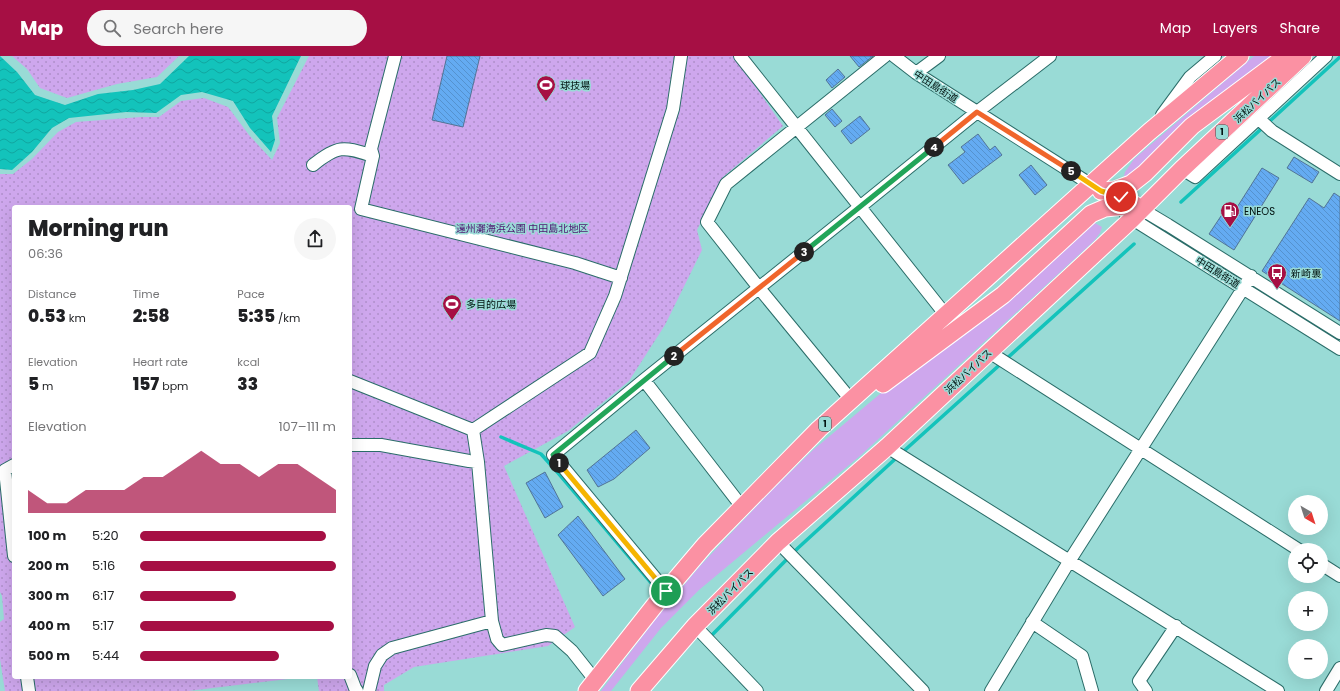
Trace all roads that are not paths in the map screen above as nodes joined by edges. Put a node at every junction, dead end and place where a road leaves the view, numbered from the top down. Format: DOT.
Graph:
graph roads {
  1 [pos="395,56"];
  2 [pos="681,56"];
  3 [pos="740,56"];
  4 [pos="885,56"];
  5 [pos="894,56"];
  6 [pos="939,56"];
  7 [pos="1050,56"];
  8 [pos="1215,56"];
  9 [pos="1240,56"];
  10 [pos="1286,56"];
  11 [pos="1303,56"];
  12 [pos="1326,56"];
  13 [pos="916,73"];
  14 [pos="977,112"];
  15 [pos="1259,119"];
  16 [pos="797,126"];
  17 [pos="1149,132"];
  18 [pos="373,156"];
  19 [pos="313,164"];
  20 [pos="1182,170"];
  21 [pos="1340,174"];
  22 [pos="1096,187"];
  23 [pos="861,206"];
  24 [pos="1114,207"];
  25 [pos="1136,211"];
  26 [pos="1251,276"];
  27 [pos="620,278"];
  28 [pos="759,288"];
  29 [pos="1244,288"];
  30 [pos="945,314"];
  31 [pos="1340,333"];
  32 [pos="1340,349"];
  33 [pos="993,354"];
  34 [pos="644,380"];
  35 [pos="352,382"];
  36 [pos="850,400"];
  37 [pos="819,429"];
  38 [pos="473,430"];
  39 [pos="352,445"];
  40 [pos="890,449"];
  41 [pos="1141,450"];
  42 [pos="478,462"];
  43 [pos="12,466"];
  44 [pos="742,507"];
  45 [pos="12,537"];
  46 [pos="1288,543"];
  47 [pos="782,545"];
  48 [pos="1070,560"];
  49 [pos="1328,568"];
  50 [pos="1340,576"];
  51 [pos="666,591"];
  52 [pos="492,621"];
  53 [pos="1032,622"];
  54 [pos="695,626"];
  55 [pos="1176,626"];
  56 [pos="1340,668"];
  57 [pos="27,679"];
  58 [pos="352,679"];
  59 [pos="591,686"];
  60 [pos="29,691"];
  61 [pos="357,691"];
  62 [pos="369,691"];
  63 [pos="639,691"];
  64 [pos="757,691"];
  65 [pos="923,691"];
  66 [pos="991,691"];
  67 [pos="1092,691"];
  68 [pos="1146,691"];
  69 [pos="1278,691"];
  70 [pos="1326,691"];
  1 -- 18 [label="street"];
  2 -- 27 [label="street"];
  3 -- 16 [label="street"];
  4 -- 16 [label="street"];
  5 -- 13 [label="street, 中田島街道"];
  6 -- 13 [label="street"];
  7 -- 14 [label="street"];
  8 -- 17 [label="street"];
  9 -- 17 [label="highway, 1"];
  10 -- 22 [label="highway"];
  11 -- 20 [label="highway, 浜松バイパス / 1"];
  12 -- 15 [label="street"];
  13 -- 14 [label="street, 中田島街道"];
  14 -- 22 [label="street, 中田島街道"];
  14 -- 23 [label="street"];
  15 -- 20 [label="street"];
  15 -- 21 [label="street"];
  16 -- 23 [label="street"];
  16 -- 28 [label="street"];
  17 -- 22 [label="highway, 1"];
  18 -- 19 [label="street"];
  18 -- 27 [label="street"];
  20 -- 25 [label="highway, 浜松バイパス / 1"];
  22 -- 24 [label="street, 中田島街道"];
  22 -- 25 [label="street, 中田島街道"];
  22 -- 30 [label="highway, 1"];
  23 -- 28 [label="street"];
  23 -- 30 [label="street"];
  24 -- 25 [label="highway"];
  24 -- 37 [label="highway"];
  25 -- 26 [label="street, 中田島街道"];
  25 -- 29 [label="street, 中田島街道"];
  25 -- 33 [label="highway, 浜松バイパス / 1"];
  26 -- 29 [label="street"];
  26 -- 31 [label="street, 中田島街道"];
  27 -- 38 [label="street"];
  28 -- 34 [label="street"];
  28 -- 36 [label="street"];
  29 -- 32 [label="street, 中田島街道"];
  29 -- 41 [label="street"];
  30 -- 36 [label="highway, 1"];
  33 -- 40 [label="highway, 浜松バイパス / 1"];
  33 -- 41 [label="street"];
  34 -- 44 [label="street"];
  34 -- 51 [label="street"];
  35 -- 38 [label="street"];
  36 -- 37 [label="highway, 1"];
  37 -- 44 [label="highway, 1"];
  38 -- 42 [label="street"];
  39 -- 42 [label="street"];
  40 -- 47 [label="highway, 浜松バイパス / 1"];
  40 -- 48 [label="street"];
  41 -- 46 [label="street"];
  41 -- 48 [label="street"];
  42 -- 52 [label="street"];
  43 -- 45 [label="street"];
  44 -- 51 [label="highway, 1"];
  47 -- 54 [label="highway, 浜松バイパス / 1"];
  47 -- 65 [label="street"];
  48 -- 53 [label="street"];
  48 -- 55 [label="street"];
  49 -- 50 [label="street"];
  51 -- 59 [label="highway, 1"];
  52 -- 59 [label="street"];
  52 -- 62 [label="street"];
  53 -- 66 [label="street"];
  53 -- 67 [label="street"];
  54 -- 63 [label="highway, 浜松バイパス / 1"];
  54 -- 64 [label="street"];
  55 -- 68 [label="street"];
  55 -- 69 [label="street"];
  56 -- 70 [label="street"];
  57 -- 60 [label="street"];
  58 -- 61 [label="street"];
}
